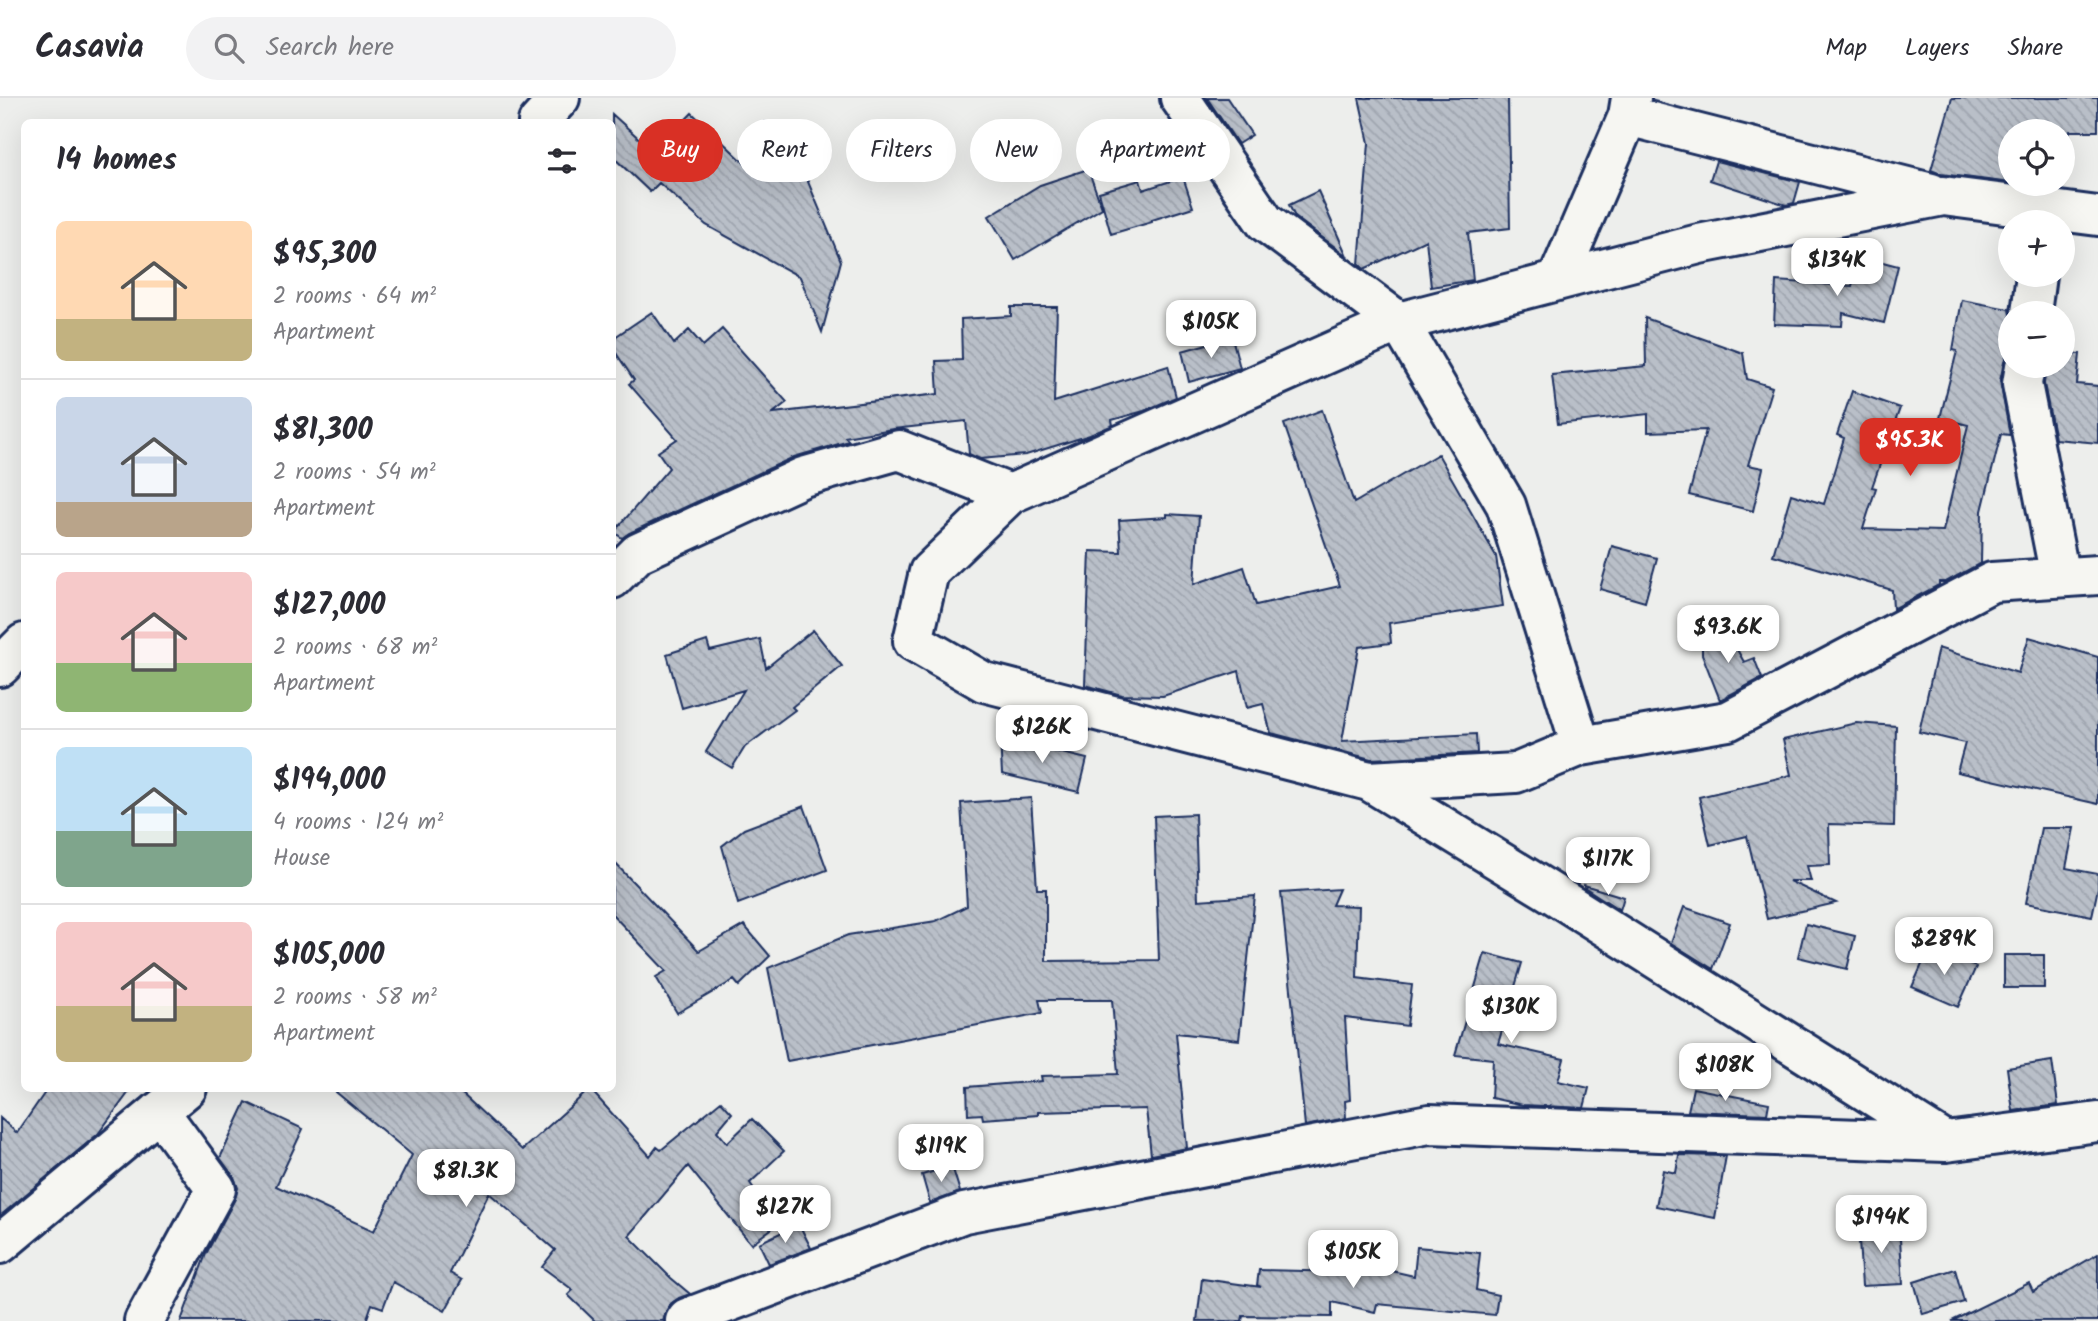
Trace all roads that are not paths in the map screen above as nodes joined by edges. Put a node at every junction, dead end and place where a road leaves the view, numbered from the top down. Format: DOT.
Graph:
graph roads {
  1 [pos="560,98"];
  2 [pos="1180,98"];
  3 [pos="1630,107"];
  4 [pos="541,119"];
  5 [pos="1943,196"];
  6 [pos="2014,210"];
  7 [pos="2075,216"];
  8 [pos="2098,216"];
  9 [pos="1557,281"];
  10 [pos="1399,322"];
  11 [pos="2023,378"];
  12 [pos="1010,494"];
  13 [pos="616,575"];
  14 [pos="2098,575"];
  15 [pos="2060,578"];
  16 [pos="21,646"];
  17 [pos="0,667"];
  18 [pos="1581,746"];
  19 [pos="1369,781"];
  20 [pos="173,1100"];
  21 [pos="2098,1122"];
  22 [pos="1946,1142"];
  23 [pos="0,1244"];
  24 [pos="144,1321"];
  25 [pos="685,1321"];
  1 -- 4 [label="street"];
  2 -- 10 [label="street"];
  3 -- 5 [label="street"];
  3 -- 9 [label="street"];
  5 -- 6 [label="street"];
  5 -- 9 [label="street"];
  7 -- 8 [label="street"];
  9 -- 10 [label="street"];
  10 -- 12 [label="street"];
  10 -- 18 [label="street"];
  11 -- 15 [label="street"];
  12 -- 13 [label="street"];
  12 -- 19 [label="street"];
  14 -- 15 [label="street"];
  15 -- 18 [label="street"];
  16 -- 17 [label="street"];
  18 -- 19 [label="street"];
  19 -- 22 [label="street"];
  20 -- 23 [label="street"];
  20 -- 24 [label="street"];
  21 -- 22 [label="street"];
  22 -- 25 [label="street"];
}
